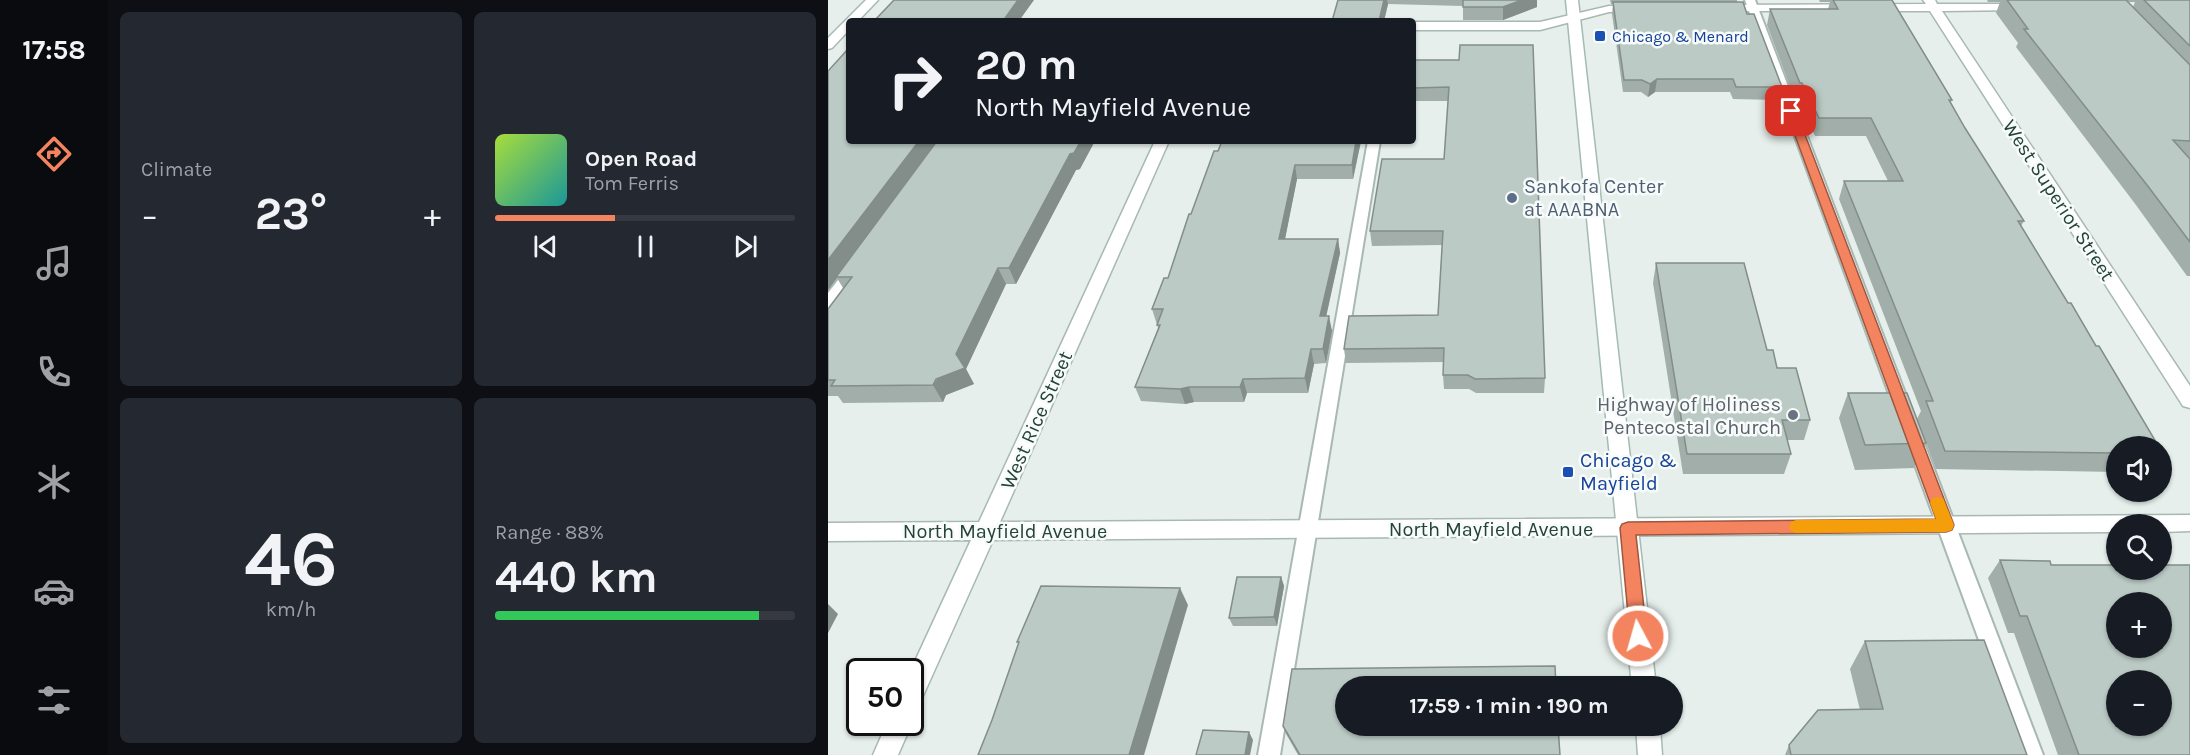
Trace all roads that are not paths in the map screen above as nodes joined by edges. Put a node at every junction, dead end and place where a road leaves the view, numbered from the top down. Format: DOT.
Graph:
graph roads {
  1 [pos="872,0"];
  2 [pos="1572,0"];
  3 [pos="1751,4"];
  4 [pos="1931,4"];
  5 [pos="2037,7"];
  6 [pos="1708,8"];
  7 [pos="1653,9"];
  8 [pos="855,18"];
  9 [pos="1574,18"];
  10 [pos="846,25"];
  11 [pos="1416,26"];
  12 [pos="846,27"];
  13 [pos="828,28"];
  14 [pos="828,45"];
  15 [pos="1161,144"];
  16 [pos="1373,144"];
  17 [pos="863,256"];
  18 [pos="828,304"];
  19 [pos="2190,401"];
  20 [pos="2190,523"];
  21 [pos="1946,525"];
  22 [pos="1628,528"];
  23 [pos="1307,530"];
  24 [pos="986,531"];
  25 [pos="828,532"];
  26 [pos="924,668"];
  27 [pos="1643,676"];
  28 [pos="894,736"];
  29 [pos="1649,736"];
  30 [pos="885,755"];
  31 [pos="1269,755"];
  32 [pos="1650,755"];
  33 [pos="2032,755"];
  1 -- 8 [label="street"];
  2 -- 9 [label="street"];
  3 -- 4 [label="street"];
  3 -- 6 [label="street"];
  3 -- 21 [label="lane"];
  4 -- 5 [label="street"];
  4 -- 19 [label="street, West Superior Street"];
  7 -- 9 [label="street"];
  9 -- 11 [label="street"];
  9 -- 22 [label="street"];
  10 -- 13 [label="street"];
  12 -- 14 [label="street"];
  15 -- 24 [label="street, West Rice Street"];
  16 -- 23 [label="lane"];
  17 -- 18 [label="lane"];
  20 -- 21 [label="street, North Mayfield Avenue"];
  21 -- 22 [label="street, North Mayfield Avenue"];
  21 -- 33 [label="lane"];
  22 -- 23 [label="street, North Mayfield Avenue"];
  22 -- 27 [label="street"];
  23 -- 24 [label="street, North Mayfield Avenue"];
  23 -- 31 [label="lane"];
  24 -- 25 [label="street, North Mayfield Avenue"];
  24 -- 26 [label="street, West Rice Street"];
  28 -- 30 [label="street"];
  29 -- 32 [label="street"];
}
